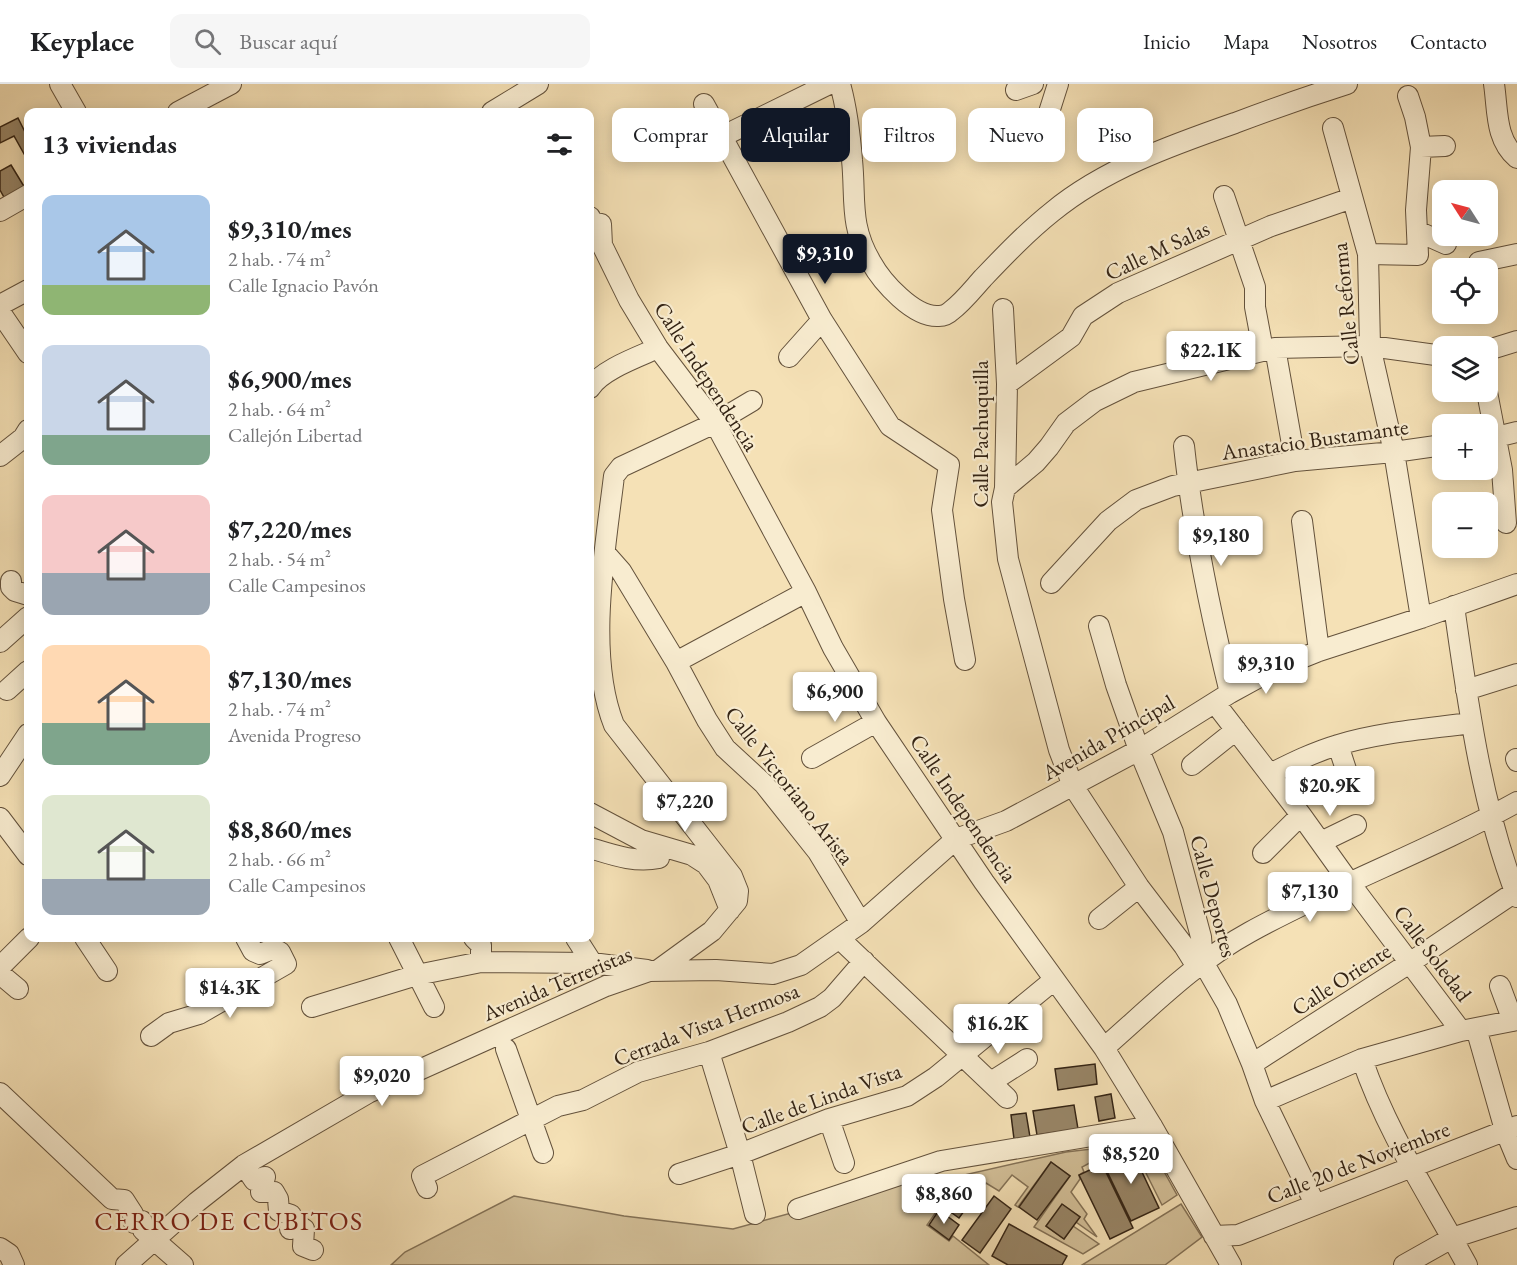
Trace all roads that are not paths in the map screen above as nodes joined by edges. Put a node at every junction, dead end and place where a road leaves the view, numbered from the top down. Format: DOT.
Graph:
graph roads {
  1 [pos="60,84"];
  2 [pos="231,84"];
  3 [pos="538,84"];
  4 [pos="829,84"];
  5 [pos="840,84"];
  6 [pos="1058,84"];
  7 [pos="1347,84"];
  8 [pos="1494,84"];
  9 [pos="1408,96"];
  10 [pos="705,104"];
  11 [pos="74,108"];
  12 [pos="186,108"];
  13 [pos="499,108"];
  14 [pos="707,108"];
  15 [pos="1050,108"];
  16 [pos="1333,128"];
  17 [pos="729,132"];
  18 [pos="1445,146"];
  19 [pos="1421,147"];
  20 [pos="729,151"];
  21 [pos="1517,158"];
  22 [pos="1224,196"];
  23 [pos="24,197"];
  24 [pos="1352,198"];
  25 [pos="0,211"];
  26 [pos="594,222"];
  27 [pos="1418,231"];
  28 [pos="1432,238"];
  29 [pos="1238,239"];
  30 [pos="1368,254"];
  31 [pos="1517,254"];
  32 [pos="1498,258"];
  33 [pos="24,292"];
  34 [pos="0,305"];
  35 [pos="1003,309"];
  36 [pos="0,312"];
  37 [pos="822,320"];
  38 [pos="1517,342"];
  39 [pos="1370,346"];
  40 [pos="24,347"];
  41 [pos="1498,347"];
  42 [pos="658,348"];
  43 [pos="1269,349"];
  44 [pos="1432,354"];
  45 [pos="789,357"];
  46 [pos="594,382"];
  47 [pos="1007,384"];
  48 [pos="752,401"];
  49 [pos="715,423"];
  50 [pos="24,428"];
  51 [pos="1517,432"];
  52 [pos="24,436"];
  53 [pos="1498,437"];
  54 [pos="0,442"];
  55 [pos="1184,446"];
  56 [pos="1432,447"];
  57 [pos="1394,452"];
  58 [pos="0,456"];
  59 [pos="1498,457"];
  60 [pos="1295,461"];
  61 [pos="1188,482"];
  62 [pos="1005,488"];
  63 [pos="1302,521"];
  64 [pos="1506,523"];
  65 [pos="606,554"];
  66 [pos="11,581"];
  67 [pos="1051,584"];
  68 [pos="1517,584"];
  69 [pos="806,592"];
  70 [pos="24,594"];
  71 [pos="595,604"];
  72 [pos="1454,606"];
  73 [pos="1422,618"];
  74 [pos="24,621"];
  75 [pos="1099,626"];
  76 [pos="0,642"];
  77 [pos="1319,651"];
  78 [pos="965,660"];
  79 [pos="676,662"];
  80 [pos="1517,674"];
  81 [pos="24,675"];
  82 [pos="7,690"];
  83 [pos="1466,690"];
  84 [pos="1222,698"];
  85 [pos="876,722"];
  86 [pos="1471,723"];
  87 [pos="1236,730"];
  88 [pos="24,740"];
  89 [pos="1338,745"];
  90 [pos="1138,750"];
  91 [pos="812,758"];
  92 [pos="1192,765"];
  93 [pos="1270,774"];
  94 [pos="0,776"];
  95 [pos="1073,786"];
  96 [pos="1353,791"];
  97 [pos="1517,802"];
  98 [pos="594,815"];
  99 [pos="1301,815"];
  100 [pos="1492,816"];
  101 [pos="0,818"];
  102 [pos="1356,825"];
  103 [pos="956,839"];
  104 [pos="1321,842"];
  105 [pos="594,849"];
  106 [pos="24,850"];
  107 [pos="1263,853"];
  108 [pos="659,858"];
  109 [pos="1349,882"];
  110 [pos="1139,887"];
  111 [pos="1516,894"];
  112 [pos="730,910"];
  113 [pos="1099,919"];
  114 [pos="861,923"];
  115 [pos="840,939"];
  116 [pos="25,942"];
  117 [pos="88,942"];
  118 [pos="248,942"];
  119 [pos="401,942"];
  120 [pos="478,942"];
  121 [pos="579,942"];
  122 [pos="480,962"];
  123 [pos="864,962"];
  124 [pos="1411,962"];
  125 [pos="592,963"];
  126 [pos="1200,964"];
  127 [pos="0,967"];
  128 [pos="107,971"];
  129 [pos="653,971"];
  130 [pos="0,974"];
  131 [pos="417,975"];
  132 [pos="1054,980"];
  133 [pos="1500,986"];
  134 [pos="18,989"];
  135 [pos="312,1007"];
  136 [pos="434,1007"];
  137 [pos="1515,1020"];
  138 [pos="1468,1029"];
  139 [pos="151,1036"];
  140 [pos="1104,1048"];
  141 [pos="506,1049"];
  142 [pos="709,1052"];
  143 [pos="962,1055"];
  144 [pos="1027,1059"];
  145 [pos="1362,1059"];
  146 [pos="1252,1064"];
  147 [pos="991,1083"];
  148 [pos="0,1093"];
  149 [pos="1007,1098"];
  150 [pos="1265,1101"];
  151 [pos="829,1119"];
  152 [pos="530,1121"];
  153 [pos="1152,1126"];
  154 [pos="1511,1128"];
  155 [pos="543,1153"];
  156 [pos="740,1154"];
  157 [pos="1517,1159"];
  158 [pos="843,1163"];
  159 [pos="244,1165"];
  160 [pos="1412,1168"];
  161 [pos="679,1174"];
  162 [pos="425,1182"];
  163 [pos="1315,1204"];
  164 [pos="798,1209"];
  165 [pos="754,1214"];
  166 [pos="1517,1217"];
  167 [pos="1214,1236"];
  168 [pos="1452,1238"];
  169 [pos="154,1239"];
  170 [pos="0,1248"];
  171 [pos="313,1250"];
  172 [pos="14,1265"];
  173 [pos="126,1265"];
  174 [pos="183,1265"];
  175 [pos="1231,1265"];
  176 [pos="1404,1265"];
  177 [pos="1467,1265"];
  1 -- 11 [label="street"];
  2 -- 12 [label="street"];
  3 -- 13 [label="street"];
  4 -- 17 [label="street"];
  5 -- 7 [label="street"];
  6 -- 15 [label="street"];
  8 -- 21 [label="street"];
  9 -- 19 [label="street"];
  10 -- 14 [label="street"];
  16 -- 24 [label="street, Calle Reforma"];
  18 -- 19 [label="street"];
  19 -- 27 [label="street"];
  20 -- 37 [label="street"];
  22 -- 29 [label="street"];
  23 -- 25 [label="street"];
  24 -- 29 [label="street, Calle M Salas"];
  24 -- 30 [label="street, Calle Reforma"];
  26 -- 42 [label="street, Calle Independencia"];
  27 -- 28 [label="street"];
  27 -- 30 [label="street"];
  29 -- 43 [label="street"];
  29 -- 47 [label="street, Calle M Salas"];
  30 -- 39 [label="street, Calle Reforma"];
  31 -- 32 [label="street"];
  33 -- 34 [label="street"];
  35 -- 47 [label="street, Calle Pachuquilla"];
  36 -- 40 [label="street"];
  37 -- 45 [label="street"];
  37 -- 78 [label="street"];
  38 -- 41 [label="street"];
  39 -- 43 [label="street"];
  39 -- 44 [label="street"];
  39 -- 57 [label="street, Calle Reforma"];
  42 -- 46 [label="street"];
  42 -- 49 [label="street, Calle Independencia"];
  43 -- 60 [label="street"];
  43 -- 62 [label="street"];
  47 -- 62 [label="street, Calle Pachuquilla"];
  48 -- 49 [label="street"];
  49 -- 65 [label="street"];
  49 -- 69 [label="street, Calle Independencia"];
  50 -- 54 [label="street"];
  51 -- 53 [label="street"];
  52 -- 58 [label="street"];
  55 -- 61 [label="street"];
  56 -- 57 [label="street, Anastacio Bustamante"];
  57 -- 60 [label="street, Anastacio Bustamante"];
  57 -- 73 [label="street, Calle Reforma"];
  59 -- 64 [label="street"];
  60 -- 61 [label="street, Anastacio Bustamante"];
  61 -- 67 [label="street, Anastacio Bustamante"];
  61 -- 84 [label="street"];
  62 -- 95 [label="street, Calle Pachuquilla"];
  63 -- 77 [label="street"];
  65 -- 71 [label="street"];
  65 -- 79 [label="street, Calle Victoriano Arista"];
  66 -- 70 [label="street"];
  68 -- 72 [label="street, Avenida Principal"];
  69 -- 79 [label="street"];
  69 -- 85 [label="street, Calle Independencia"];
  71 -- 112 [label="street"];
  72 -- 73 [label="street, Avenida Principal"];
  72 -- 83 [label="street"];
  73 -- 77 [label="street, Avenida Principal"];
  74 -- 76 [label="street"];
  75 -- 90 [label="street, Calle Deportes"];
  77 -- 84 [label="street, Avenida Principal"];
  79 -- 114 [label="street, Calle Victoriano Arista"];
  80 -- 83 [label="street"];
  81 -- 82 [label="street"];
  83 -- 86 [label="street"];
  84 -- 87 [label="street, Calle Soledad"];
  84 -- 90 [label="street, Avenida Principal"];
  85 -- 91 [label="street"];
  85 -- 103 [label="street, Calle Independencia"];
  86 -- 89 [label="street"];
  86 -- 100 [label="street"];
  87 -- 92 [label="street"];
  87 -- 93 [label="street, Calle Soledad"];
  88 -- 94 [label="street"];
  89 -- 93 [label="street"];
  89 -- 96 [label="street"];
  90 -- 95 [label="street, Avenida Principal"];
  90 -- 126 [label="street, Calle Deportes"];
  93 -- 99 [label="street, Calle Soledad"];
  95 -- 103 [label="street, Avenida Principal"];
  95 -- 110 [label="street, Calle Pachuquilla"];
  97 -- 100 [label="street"];
  98 -- 112 [label="street"];
  99 -- 104 [label="street, Calle Soledad"];
  99 -- 107 [label="street"];
  100 -- 109 [label="street"];
  100 -- 111 [label="street"];
  101 -- 106 [label="street"];
  102 -- 104 [label="street"];
  103 -- 114 [label="street, Avenida Terreristas"];
  103 -- 132 [label="street, Calle Independencia"];
  104 -- 109 [label="street, Calle Soledad"];
  105 -- 108 [label="street"];
  109 -- 124 [label="street, Calle Soledad"];
  109 -- 126 [label="street"];
  110 -- 113 [label="street"];
  110 -- 126 [label="street, Calle Pachuquilla"];
  111 -- 124 [label="street, Calle Oriente"];
  112 -- 129 [label="street"];
  114 -- 115 [label="street, Avenida Terreristas"];
  115 -- 123 [label="street"];
  115 -- 129 [label="street, Avenida Terreristas"];
  116 -- 127 [label="street"];
  117 -- 128 [label="street"];
  118 -- 139 [label="street"];
  119 -- 131 [label="street"];
  120 -- 122 [label="street"];
  121 -- 125 [label="street"];
  122 -- 125 [label="street"];
  122 -- 131 [label="street"];
  123 -- 142 [label="street, Cerrada Vista Hermosa"];
  123 -- 143 [label="street"];
  124 -- 138 [label="street, Calle Soledad"];
  124 -- 146 [label="street, Calle Oriente"];
  125 -- 129 [label="street"];
  126 -- 140 [label="street"];
  126 -- 146 [label="street, Calle Deportes"];
  129 -- 159 [label="street, Avenida Terreristas"];
  130 -- 134 [label="street"];
  131 -- 135 [label="street"];
  131 -- 136 [label="street"];
  132 -- 140 [label="street, Calle Independencia"];
  132 -- 143 [label="street, Calle de Linda Vista"];
  133 -- 137 [label="street"];
  137 -- 138 [label="street"];
  138 -- 145 [label="street"];
  138 -- 154 [label="street"];
  140 -- 153 [label="street, Calle Independencia"];
  141 -- 152 [label="street"];
  142 -- 152 [label="street, Cerrada Vista Hermosa"];
  142 -- 156 [label="street"];
  143 -- 147 [label="street"];
  143 -- 151 [label="street, Calle de Linda Vista"];
  144 -- 147 [label="street"];
  145 -- 150 [label="street"];
  145 -- 160 [label="street"];
  146 -- 150 [label="street, Calle Deportes"];
  147 -- 149 [label="street"];
  148 -- 169 [label="street"];
  150 -- 163 [label="street, Calle Deportes"];
  151 -- 156 [label="street, Calle de Linda Vista"];
  151 -- 158 [label="street"];
  152 -- 155 [label="street"];
  152 -- 162 [label="street, Cerrada Vista Hermosa"];
  153 -- 164 [label="street"];
  153 -- 167 [label="street, Calle Independencia"];
  154 -- 157 [label="street"];
  154 -- 160 [label="street, Calle 20 de Noviembre"];
  156 -- 161 [label="street, Calle de Linda Vista"];
  156 -- 165 [label="street"];
  159 -- 169 [label="street, Avenida Terreristas"];
  159 -- 171 [label="street"];
  160 -- 163 [label="street, Calle 20 de Noviembre"];
  160 -- 168 [label="street"];
  163 -- 167 [label="street, Calle 20 de Noviembre"];
  166 -- 168 [label="street"];
  167 -- 175 [label="street, Calle Independencia"];
  168 -- 176 [label="street"];
  168 -- 177 [label="street"];
  169 -- 173 [label="street, Avenida Terreristas"];
  169 -- 174 [label="street"];
  170 -- 172 [label="street"];
}
